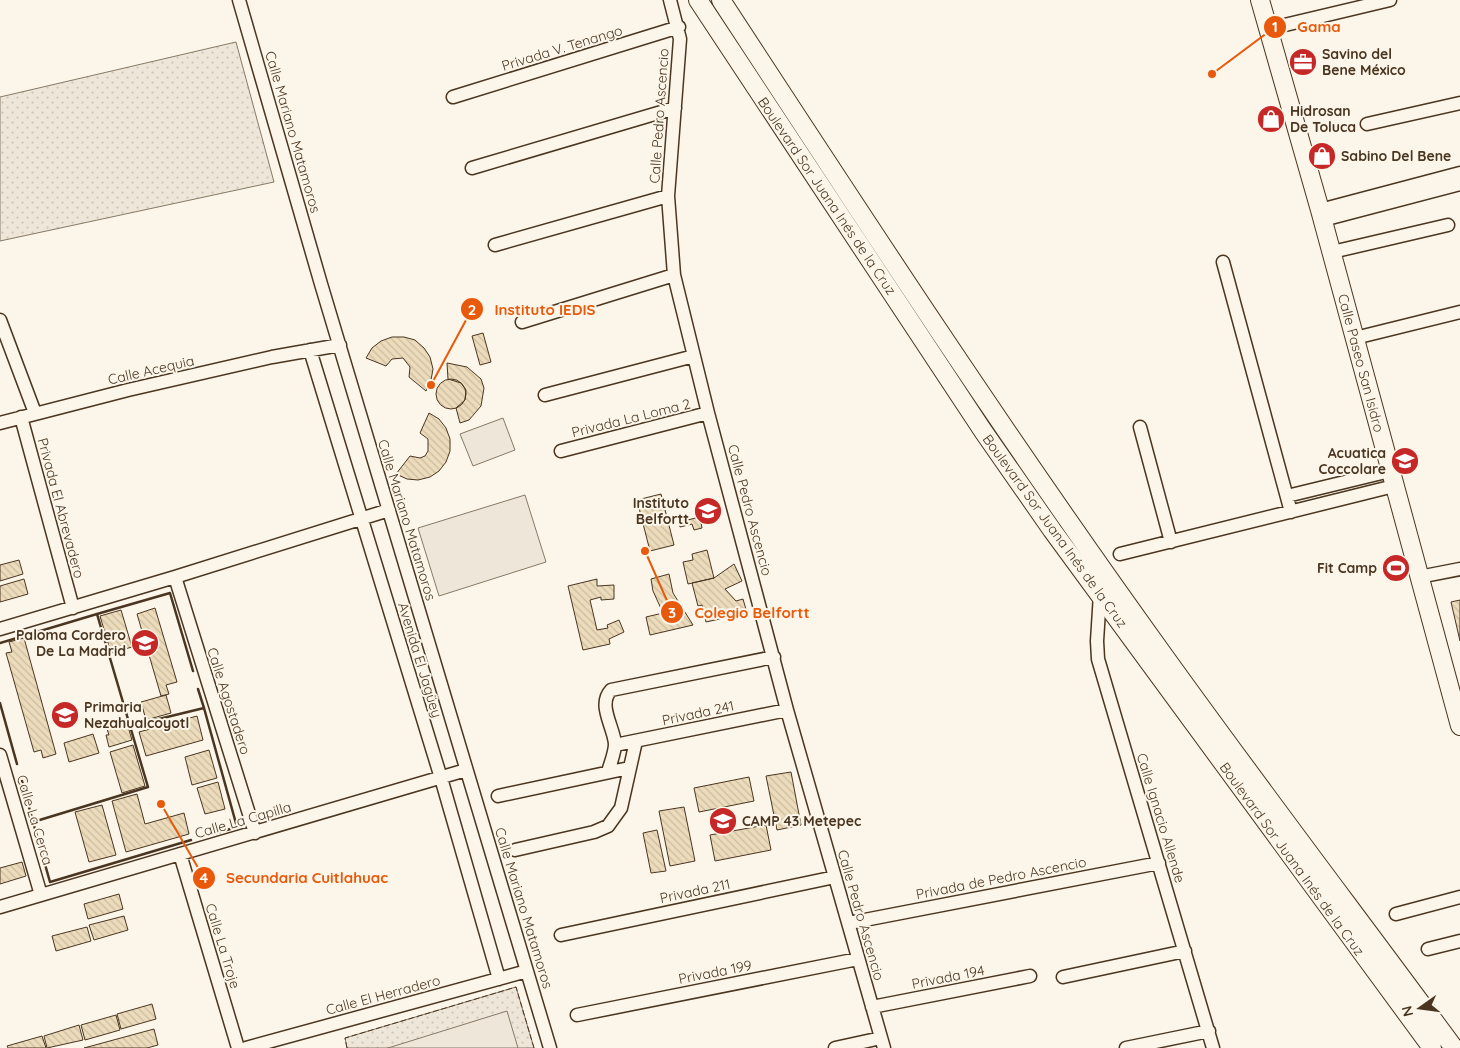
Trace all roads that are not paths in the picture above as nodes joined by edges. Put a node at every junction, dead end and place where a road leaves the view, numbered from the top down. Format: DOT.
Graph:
graph roads {
  1 [pos="239,0"];
  2 [pos="670,0"];
  3 [pos="698,0"];
  4 [pos="722,0"];
  5 [pos="1260,0"];
  6 [pos="1390,0"];
  7 [pos="678,27"];
  8 [pos="1268,29"];
  9 [pos="453,97"];
  10 [pos="1459,105"];
  11 [pos="675,108"];
  12 [pos="1367,124"];
  13 [pos="472,168"];
  14 [pos="1460,173"];
  15 [pos="1460,184"];
  16 [pos="668,196"];
  17 [pos="1321,215"];
  18 [pos="1448,225"];
  19 [pos="494,245"];
  20 [pos="1332,252"];
  21 [pos="1223,262"];
  22 [pos="674,275"];
  23 [pos="1460,312"];
  24 [pos="0,320"];
  25 [pos="522,322"];
  26 [pos="1355,338"];
  27 [pos="340,345"];
  28 [pos="310,350"];
  29 [pos="694,356"];
  30 [pos="545,395"];
  31 [pos="35,413"];
  32 [pos="708,413"];
  33 [pos="21,417"];
  34 [pos="0,423"];
  35 [pos="1140,427"];
  36 [pos="561,451"];
  37 [pos="1392,478"];
  38 [pos="1287,496"];
  39 [pos="389,510"];
  40 [pos="1291,512"];
  41 [pos="362,518"];
  42 [pos="1171,542"];
  43 [pos="1120,554"];
  44 [pos="1460,569"];
  45 [pos="175,577"];
  46 [pos="1419,577"];
  47 [pos="1100,594"];
  48 [pos="73,608"];
  49 [pos="0,629"];
  50 [pos="774,657"];
  51 [pos="787,710"];
  52 [pos="1460,726"];
  53 [pos="636,741"];
  54 [pos="615,745"];
  55 [pos="0,755"];
  56 [pos="629,768"];
  57 [pos="466,770"];
  58 [pos="608,772"];
  59 [pos="440,778"];
  60 [pos="498,796"];
  61 [pos="256,833"];
  62 [pos="515,850"];
  63 [pos="180,854"];
  64 [pos="1160,863"];
  65 [pos="835,877"];
  66 [pos="41,895"];
  67 [pos="1460,896"];
  68 [pos="0,907"];
  69 [pos="1396,914"];
  70 [pos="849,923"];
  71 [pos="561,935"];
  72 [pos="1460,941"];
  73 [pos="1428,949"];
  74 [pos="1185,951"];
  75 [pos="858,959"];
  76 [pos="527,970"];
  77 [pos="1030,976"];
  78 [pos="1063,977"];
  79 [pos="499,979"];
  80 [pos="872,1007"];
  81 [pos="578,1015"];
  82 [pos="1209,1031"];
  83 [pos="882,1043"];
  84 [pos="238,1048"];
  85 [pos="246,1048"];
  86 [pos="550,1048"];
  87 [pos="835,1048"];
  88 [pos="1126,1048"];
  89 [pos="1213,1048"];
  90 [pos="1432,1048"];
  91 [pos="1454,1048"];
  1 -- 27 [label="street, Calle Mariano Matamoros"];
  2 -- 7 [label="street, Calle Pedro Ascencio"];
  3 -- 47 [label="main road, Boulevard Sor Juana Inés de la Cruz"];
  4 -- 91 [label="main road, Boulevard Sor Juana Inés de la Cruz"];
  5 -- 8 [label="main road, Calle Paseo San Isidro"];
  6 -- 8 [label="street"];
  7 -- 9 [label="street, Privada V. Tenango"];
  7 -- 11 [label="street, Calle Pedro Ascencio"];
  8 -- 17 [label="main road, Calle Paseo San Isidro"];
  10 -- 12 [label="street"];
  11 -- 13 [label="street"];
  11 -- 16 [label="street, Calle Pedro Ascencio"];
  14 -- 17 [label="street"];
  15 -- 17 [label="street"];
  16 -- 19 [label="street"];
  16 -- 22 [label="street, Calle Pedro Ascencio"];
  17 -- 20 [label="main road, Calle Paseo San Isidro"];
  18 -- 20 [label="street"];
  20 -- 26 [label="main road, Calle Paseo San Isidro"];
  21 -- 38 [label="street"];
  22 -- 25 [label="street"];
  22 -- 29 [label="street, Calle Pedro Ascencio"];
  23 -- 26 [label="street"];
  24 -- 31 [label="street"];
  26 -- 37 [label="main road, Calle Paseo San Isidro"];
  27 -- 28 [label="street, Calle Acequia"];
  27 -- 39 [label="street, Calle Mariano Matamoros"];
  28 -- 31 [label="street, Calle Acequia"];
  28 -- 41 [label="street, Avenida El Jagüey"];
  29 -- 30 [label="street"];
  29 -- 32 [label="street, Calle Pedro Ascencio"];
  31 -- 33 [label="street, Calle Acequia"];
  32 -- 36 [label="street, Privada La Loma 2"];
  32 -- 50 [label="street, Calle Pedro Ascencio"];
  33 -- 34 [label="street, Calle Acequia"];
  33 -- 48 [label="street, Privada El Abrevadero"];
  35 -- 42 [label="street"];
  37 -- 38 [label="street"];
  37 -- 40 [label="street"];
  37 -- 46 [label="main road, Calle Paseo San Isidro"];
  38 -- 40 [label="street"];
  39 -- 41 [label="street"];
  39 -- 57 [label="street, Calle Mariano Matamoros"];
  40 -- 42 [label="street"];
  41 -- 45 [label="street"];
  41 -- 59 [label="street, Avenida El Jagüey"];
  42 -- 43 [label="street"];
  44 -- 46 [label="street"];
  45 -- 48 [label="street"];
  45 -- 61 [label="street, Calle Agostadero"];
  46 -- 52 [label="main road, Calle Paseo San Isidro"];
  47 -- 64 [label="street, Calle Ignacio Allende"];
  47 -- 90 [label="main road, Boulevard Sor Juana Inés de la Cruz"];
  48 -- 49 [label="street"];
  50 -- 51 [label="street, Calle Pedro Ascencio"];
  50 -- 54 [label="street"];
  51 -- 53 [label="street, Privada 241"];
  51 -- 65 [label="street, Calle Pedro Ascencio"];
  53 -- 54 [label="street, Privada 241"];
  53 -- 56 [label="street"];
  54 -- 58 [label="street"];
  55 -- 66 [label="street, Calle La Cerca"];
  56 -- 58 [label="street"];
  56 -- 62 [label="street"];
  57 -- 59 [label="street, Calle La Capilla"];
  57 -- 76 [label="street, Calle Mariano Matamoros"];
  58 -- 60 [label="street"];
  59 -- 61 [label="street, Calle La Capilla"];
  59 -- 79 [label="street, Avenida El Jagüey"];
  61 -- 63 [label="street, Calle La Capilla"];
  63 -- 66 [label="street, Calle La Capilla"];
  63 -- 84 [label="street, Calle La Troje"];
  64 -- 70 [label="street, Privada de Pedro Ascencio"];
  64 -- 74 [label="street, Calle Ignacio Allende"];
  65 -- 70 [label="street, Calle Pedro Ascencio"];
  65 -- 71 [label="street, Privada 211"];
  66 -- 68 [label="street, Calle La Capilla"];
  67 -- 69 [label="street"];
  70 -- 75 [label="street, Calle Pedro Ascencio"];
  72 -- 73 [label="street"];
  74 -- 78 [label="street"];
  74 -- 82 [label="street, Calle Ignacio Allende"];
  75 -- 80 [label="street, Calle Pedro Ascencio"];
  75 -- 81 [label="street, Privada 199"];
  76 -- 79 [label="street, Calle El Herradero"];
  76 -- 86 [label="street, Calle Mariano Matamoros"];
  77 -- 80 [label="street, Privada 194"];
  79 -- 85 [label="street, Calle El Herradero"];
  80 -- 83 [label="street, Calle Pedro Ascencio"];
  82 -- 88 [label="street"];
  82 -- 89 [label="street, Calle Ignacio Allende"];
  83 -- 87 [label="street"];
}
